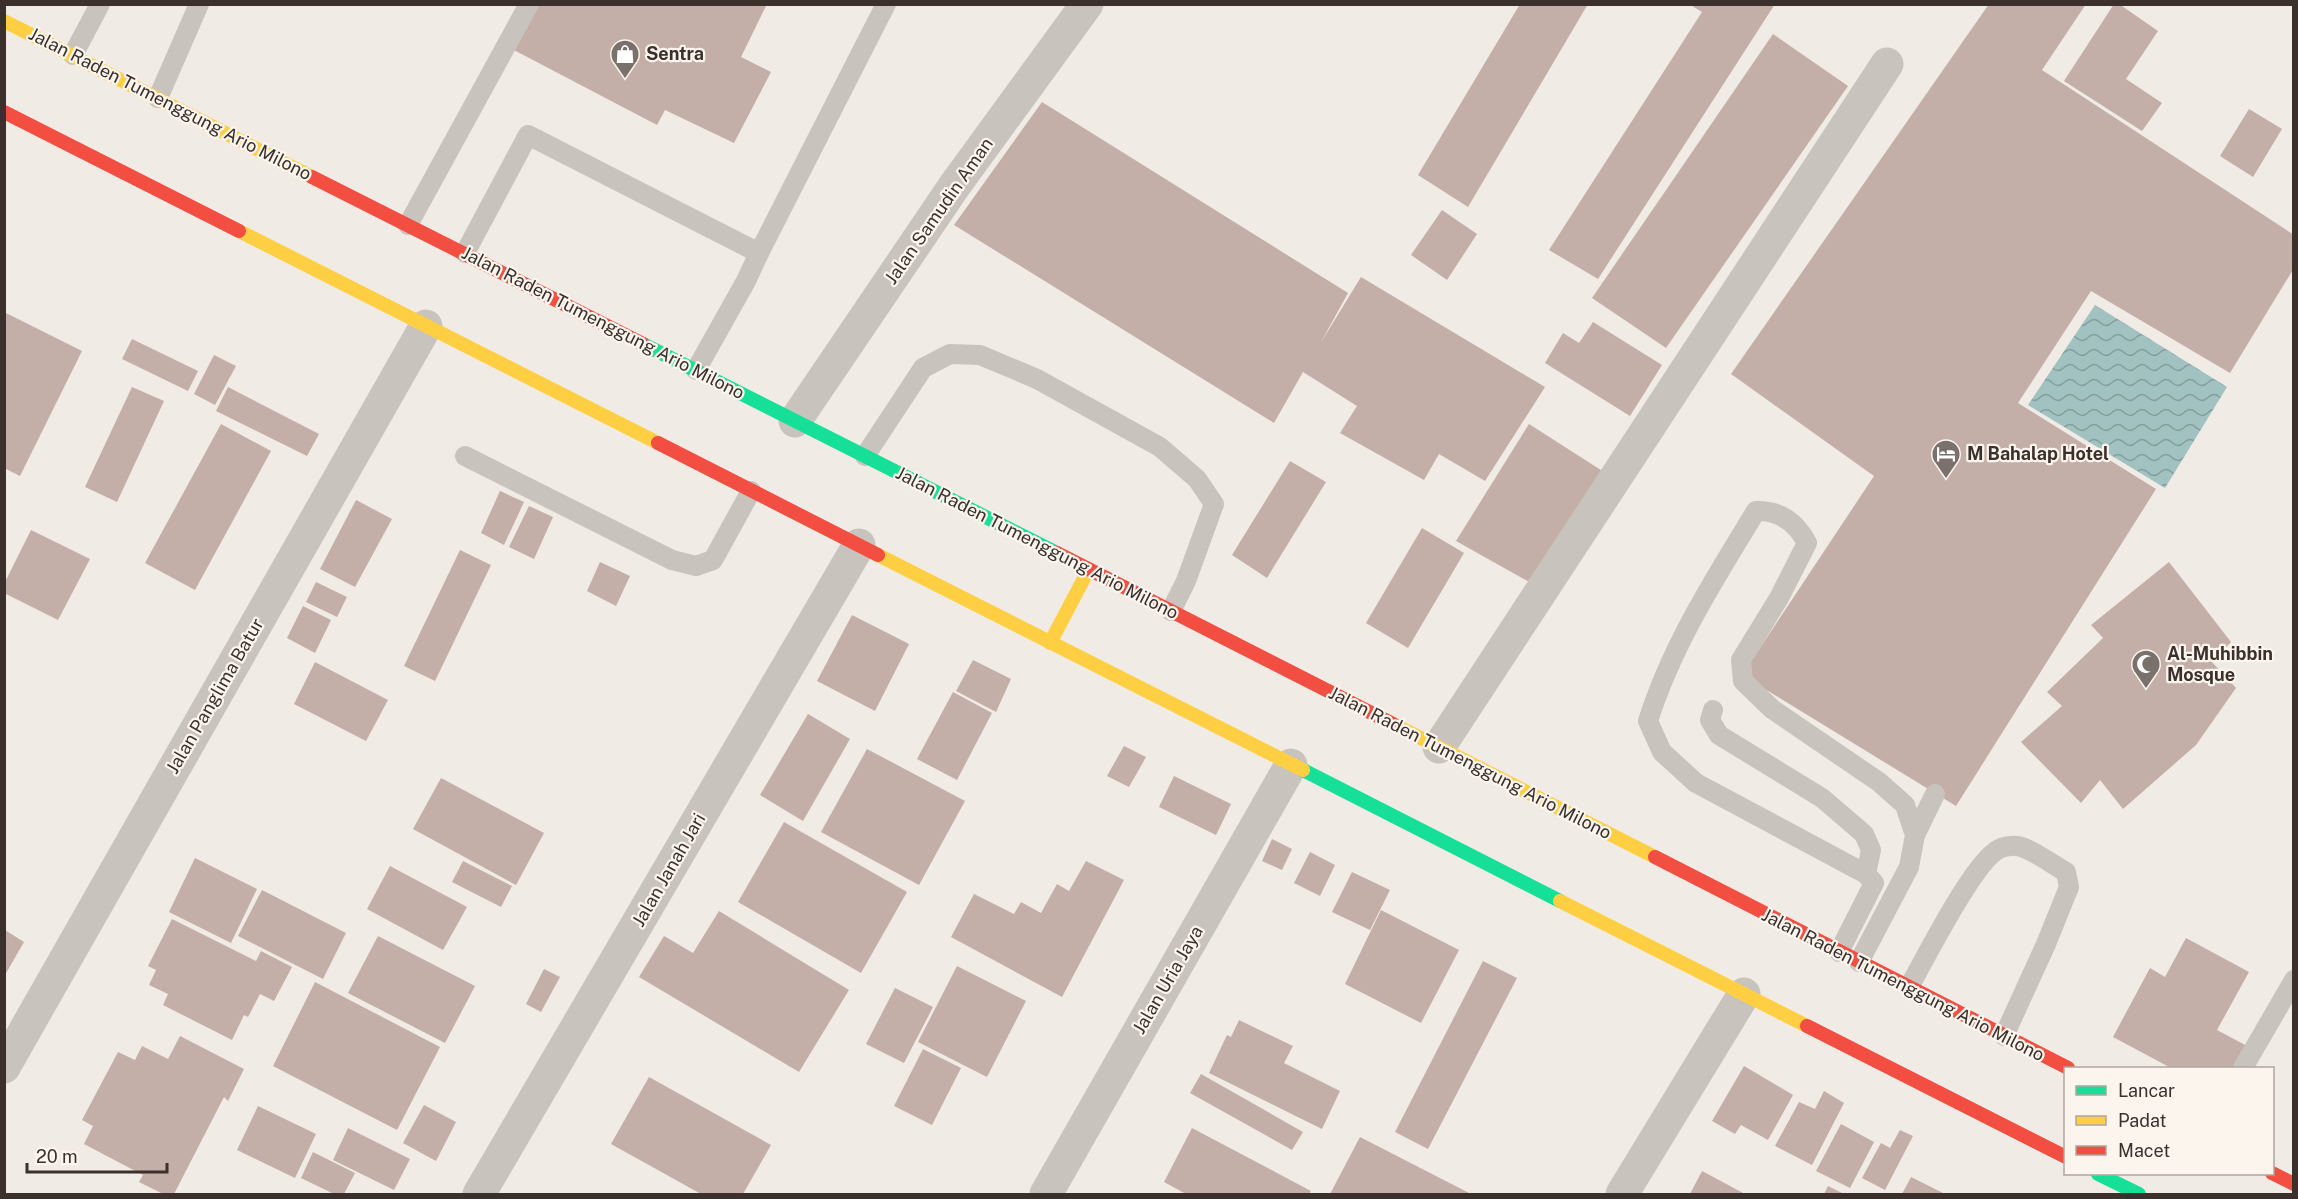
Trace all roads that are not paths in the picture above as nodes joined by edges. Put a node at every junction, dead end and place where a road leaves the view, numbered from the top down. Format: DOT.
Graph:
graph roads {
  1 [pos="100,4"];
  2 [pos="199,4"];
  3 [pos="529,4"];
  4 [pos="886,4"];
  5 [pos="1087,4"];
  6 [pos="4,21"];
  7 [pos="73,55"];
  8 [pos="1887,64"];
  9 [pos="158,98"];
  10 [pos="4,112"];
  11 [pos="408,225"];
  12 [pos="465,253"];
  13 [pos="759,254"];
  14 [pos="426,327"];
  15 [pos="696,370"];
  16 [pos="795,420"];
  17 [pos="465,456"];
  18 [pos="865,456"];
  19 [pos="751,491"];
  20 [pos="859,545"];
  21 [pos="1089,569"];
  22 [pos="1171,611"];
  23 [pos="1050,643"];
  24 [pos="1713,710"];
  25 [pos="1438,747"];
  26 [pos="1291,765"];
  27 [pos="1935,794"];
  28 [pos="1915,835"];
  29 [pos="1866,874"];
  30 [pos="1839,952"];
  31 [pos="1859,962"];
  32 [pos="2294,980"];
  33 [pos="1909,987"];
  34 [pos="1744,994"];
  35 [pos="2004,1036"];
  36 [pos="4,1066"];
  37 [pos="2066,1067"];
  38 [pos="2243,1067"];
  39 [pos="2064,1156"];
  40 [pos="2274,1174"];
  41 [pos="2102,1175"];
  42 [pos="2294,1184"];
  43 [pos="479,1194"];
  44 [pos="1046,1194"];
  45 [pos="1622,1194"];
  46 [pos="2139,1194"];
  1 -- 7 [label="lane"];
  2 -- 9 [label="lane"];
  3 -- 11 [label="lane"];
  4 -- 13 [label="lane"];
  5 -- 16 [label="street, Jalan Samudin Aman"];
  6 -- 7 [label="highway, Jalan Raden Tumenggung Ario Milono"];
  7 -- 9 [label="highway, Jalan Raden Tumenggung Ario Milono"];
  8 -- 25 [label="street"];
  9 -- 11 [label="highway, Jalan Raden Tumenggung Ario Milono"];
  10 -- 14 [label="highway"];
  11 -- 12 [label="highway, Jalan Raden Tumenggung Ario Milono"];
  12 -- 13 [label="lane"];
  12 -- 15 [label="highway, Jalan Raden Tumenggung Ario Milono"];
  13 -- 15 [label="lane"];
  14 -- 19 [label="highway"];
  14 -- 36 [label="street, Jalan Panglima Batur"];
  15 -- 16 [label="highway, Jalan Raden Tumenggung Ario Milono"];
  16 -- 18 [label="highway, Jalan Raden Tumenggung Ario Milono"];
  17 -- 19 [label="lane"];
  18 -- 21 [label="highway, Jalan Raden Tumenggung Ario Milono"];
  18 -- 22 [label="lane"];
  19 -- 20 [label="highway"];
  20 -- 23 [label="highway"];
  20 -- 43 [label="street, Jalan Janah Jari"];
  21 -- 22 [label="highway, Jalan Raden Tumenggung Ario Milono"];
  21 -- 23 [label="highway"];
  22 -- 25 [label="highway, Jalan Raden Tumenggung Ario Milono"];
  23 -- 26 [label="highway"];
  24 -- 29 [label="lane"];
  25 -- 30 [label="highway, Jalan Raden Tumenggung Ario Milono"];
  26 -- 34 [label="highway"];
  26 -- 44 [label="street, Jalan Uria Jaya"];
  27 -- 28 [label="lane"];
  28 -- 29 [label="lane"];
  28 -- 31 [label="lane"];
  29 -- 30 [label="lane"];
  30 -- 31 [label="highway, Jalan Raden Tumenggung Ario Milono"];
  31 -- 33 [label="highway, Jalan Raden Tumenggung Ario Milono"];
  32 -- 38 [label="lane"];
  33 -- 35 [label="highway, Jalan Raden Tumenggung Ario Milono"];
  33 -- 35 [label="lane"];
  34 -- 39 [label="highway"];
  34 -- 45 [label="street"];
  35 -- 37 [label="highway, Jalan Raden Tumenggung Ario Milono"];
  40 -- 42 [label="highway"];
  41 -- 46 [label="highway"];
}
